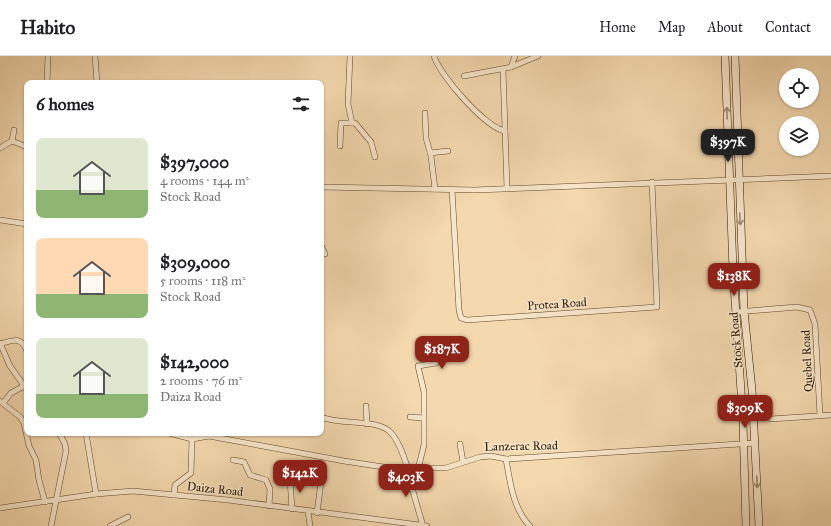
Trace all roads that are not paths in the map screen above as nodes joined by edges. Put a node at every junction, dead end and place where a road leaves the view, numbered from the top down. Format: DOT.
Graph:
graph roads {
  1 [pos="48,56"];
  2 [pos="95,56"];
  3 [pos="350,56"];
  4 [pos="434,56"];
  5 [pos="515,56"];
  6 [pos="538,56"];
  7 [pos="725,56"];
  8 [pos="735,56"];
  9 [pos="511,68"];
  10 [pos="503,70"];
  11 [pos="464,76"];
  12 [pos="47,80"];
  13 [pos="97,80"];
  14 [pos="426,113"];
  15 [pos="352,122"];
  16 [pos="14,130"];
  17 [pos="506,131"];
  18 [pos="12,141"];
  19 [pos="24,146"];
  20 [pos="340,146"];
  21 [pos="0,148"];
  22 [pos="448,151"];
  23 [pos="430,153"];
  24 [pos="375,157"];
  25 [pos="831,176"];
  26 [pos="730,180"];
  27 [pos="738,180"];
  28 [pos="652,182"];
  29 [pos="324,187"];
  30 [pos="507,188"];
  31 [pos="435,189"];
  32 [pos="452,190"];
  33 [pos="0,220"];
  34 [pos="24,224"];
  35 [pos="740,311"];
  36 [pos="0,344"];
  37 [pos="24,344"];
  38 [pos="460,352"];
  39 [pos="24,387"];
  40 [pos="24,388"];
  41 [pos="2,402"];
  42 [pos="366,406"];
  43 [pos="768,411"];
  44 [pos="820,415"];
  45 [pos="831,415"];
  46 [pos="410,417"];
  47 [pos="324,418"];
  48 [pos="423,418"];
  49 [pos="24,423"];
  50 [pos="367,424"];
  51 [pos="27,436"];
  52 [pos="61,436"];
  53 [pos="86,436"];
  54 [pos="186,436"];
  55 [pos="202,436"];
  56 [pos="211,436"];
  57 [pos="192,439"];
  58 [pos="755,443"];
  59 [pos="460,444"];
  60 [pos="743,444"];
  61 [pos="506,459"];
  62 [pos="233,460"];
  63 [pos="464,462"];
  64 [pos="410,469"];
  65 [pos="418,469"];
  66 [pos="290,478"];
  67 [pos="322,482"];
  68 [pos="96,494"];
  69 [pos="174,495"];
  70 [pos="56,501"];
  71 [pos="45,502"];
  72 [pos="269,506"];
  73 [pos="0,508"];
  74 [pos="292,509"];
  75 [pos="308,511"];
  76 [pos="317,512"];
  77 [pos="128,517"];
  78 [pos="524,520"];
  79 [pos="51,526"];
  80 [pos="110,526"];
  81 [pos="310,526"];
  82 [pos="423,526"];
  83 [pos="427,526"];
  84 [pos="523,526"];
  85 [pos="530,526"];
  86 [pos="746,526"];
  87 [pos="759,526"];
  1 -- 12 [label="street"];
  2 -- 13 [label="street"];
  3 -- 15 [label="street"];
  4 -- 17 [label="street"];
  5 -- 9 [label="street"];
  6 -- 9 [label="street"];
  26 -- 7 [label="main road, Stock Road, one-way"];
  8 -- 27 [label="main road, Stock Road"];
  9 -- 10 [label="street"];
  10 -- 11 [label="street"];
  10 -- 17 [label="street"];
  14 -- 23 [label="street"];
  15 -- 20 [label="street"];
  15 -- 24 [label="street"];
  16 -- 18 [label="street"];
  17 -- 30 [label="street"];
  18 -- 19 [label="street"];
  18 -- 21 [label="street"];
  22 -- 23 [label="street"];
  23 -- 31 [label="street"];
  25 -- 27 [label="street"];
  26 -- 27 [label="street"];
  26 -- 28 [label="street"];
  26 -- 35 [label="main road, Stock Road"];
  27 -- 35 [label="main road, Stock Road, one-way"];
  28 -- 30 [label="street"];
  28 -- 32 [label="street, Protea Road"];
  29 -- 31 [label="street"];
  30 -- 32 [label="street"];
  31 -- 32 [label="street"];
  33 -- 34 [label="street"];
  35 -- 44 [label="street, Quebel Road"];
  35 -- 58 [label="main road, Stock Road"];
  35 -- 60 [label="main road, Stock Road"];
  36 -- 37 [label="street"];
  36 -- 39 [label="street"];
  38 -- 48 [label="street"];
  40 -- 41 [label="street"];
  41 -- 49 [label="street"];
  42 -- 50 [label="street"];
  43 -- 44 [label="street"];
  44 -- 45 [label="street"];
  46 -- 48 [label="street"];
  47 -- 50 [label="street"];
  48 -- 65 [label="street"];
  50 -- 64 [label="street"];
  51 -- 71 [label="street"];
  52 -- 70 [label="street"];
  53 -- 68 [label="street"];
  54 -- 57 [label="street"];
  55 -- 57 [label="street, Lanzerac Road"];
  56 -- 64 [label="street, Lanzerac Road"];
  57 -- 69 [label="street"];
  58 -- 60 [label="street, Lanzerac Road"];
  58 -- 87 [label="main road, Stock Road, one-way"];
  59 -- 63 [label="street"];
  60 -- 61 [label="street, Lanzerac Road"];
  60 -- 86 [label="main road, Stock Road"];
  61 -- 63 [label="street, Lanzerac Road"];
  61 -- 78 [label="street"];
  62 -- 72 [label="street"];
  63 -- 65 [label="street, Lanzerac Road"];
  64 -- 65 [label="street, Lanzerac Road"];
  64 -- 82 [label="street"];
  66 -- 74 [label="street"];
  67 -- 76 [label="street"];
  68 -- 69 [label="street, Daiza Road"];
  68 -- 70 [label="street, Daiza Road"];
  69 -- 72 [label="street, Daiza Road"];
  70 -- 71 [label="street, Daiza Road"];
  70 -- 79 [label="street"];
  71 -- 73 [label="street, Daiza Road"];
  72 -- 74 [label="street, Daiza Road"];
  74 -- 75 [label="street, Daiza Road"];
  75 -- 76 [label="street, Daiza Road"];
  75 -- 81 [label="street"];
  76 -- 82 [label="street, Daiza Road"];
  77 -- 80 [label="street"];
  78 -- 84 [label="street"];
  78 -- 85 [label="street"];
  82 -- 83 [label="street, Daiza Road"];
}
